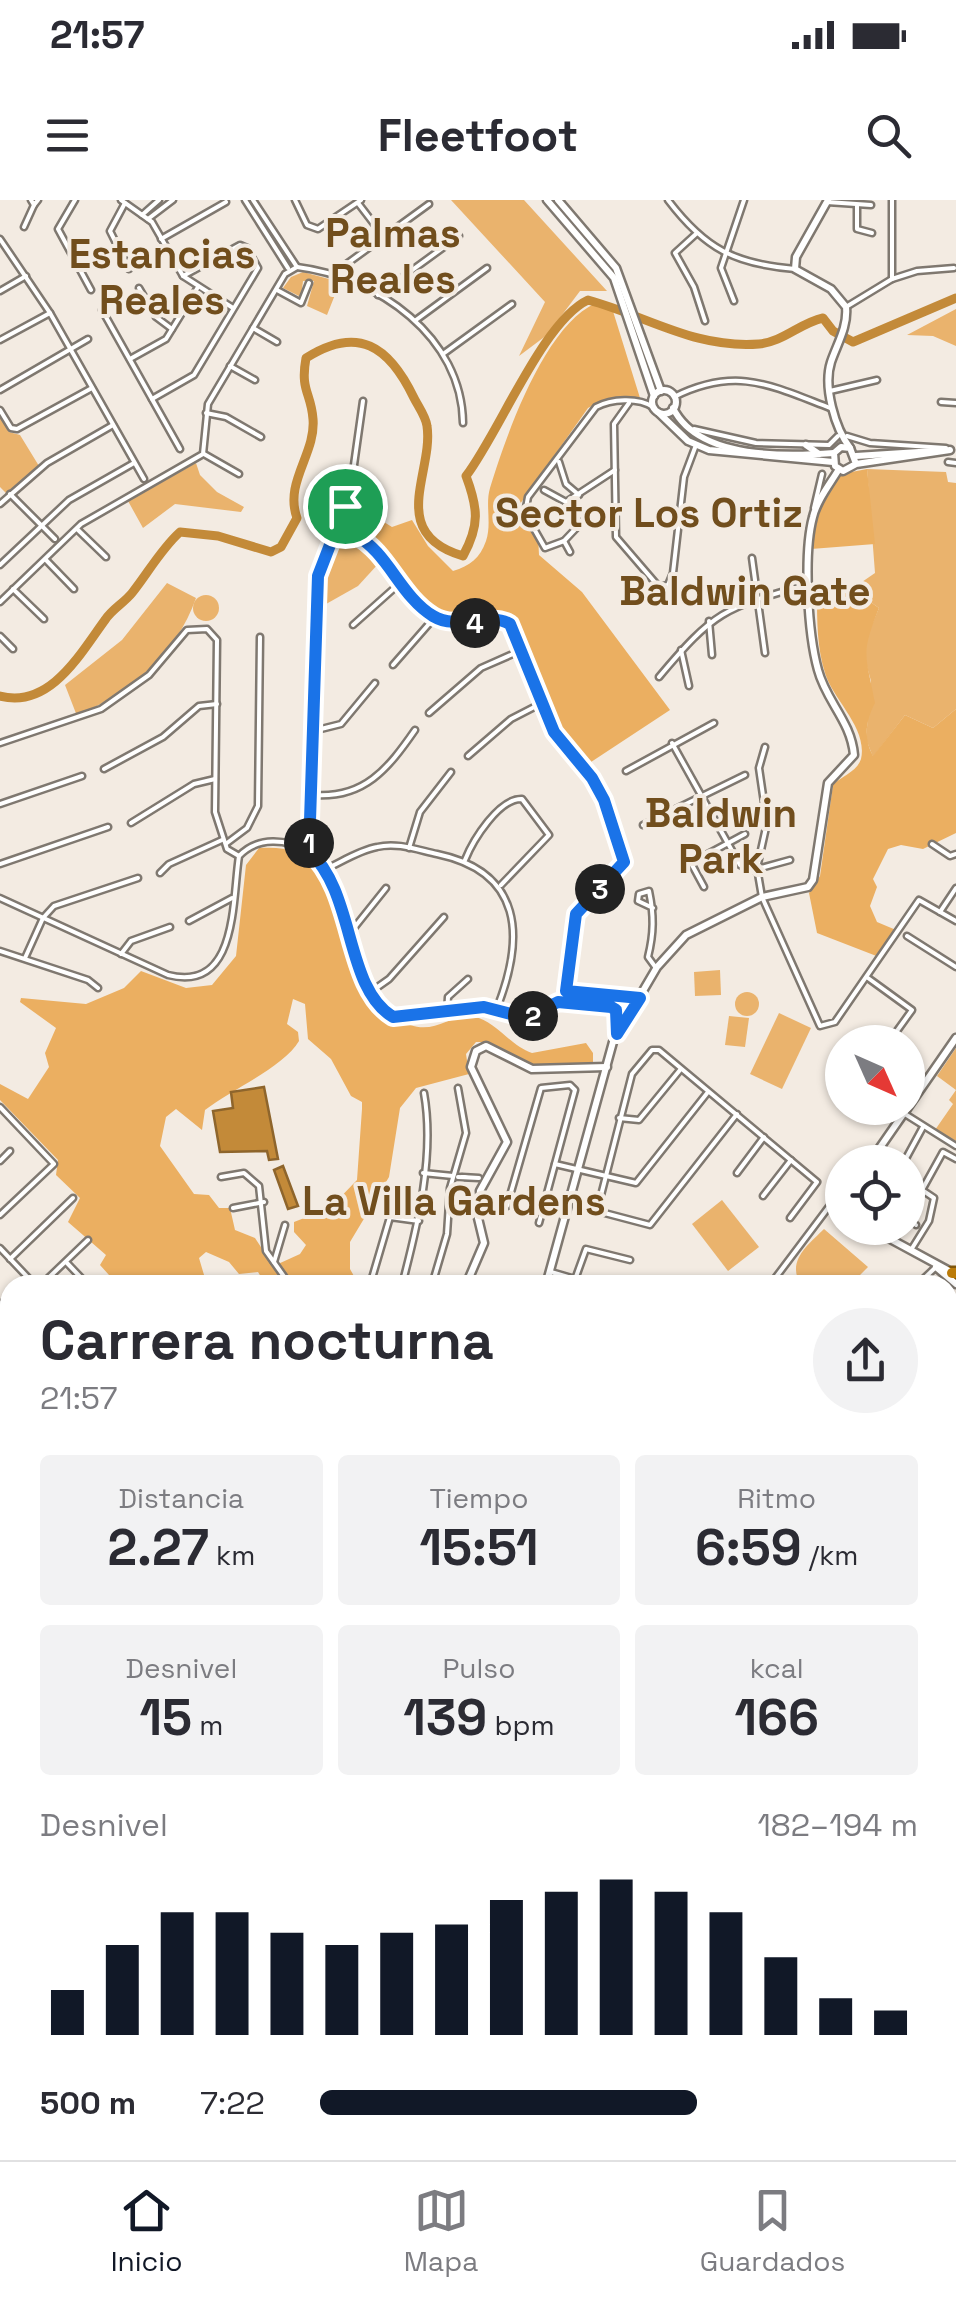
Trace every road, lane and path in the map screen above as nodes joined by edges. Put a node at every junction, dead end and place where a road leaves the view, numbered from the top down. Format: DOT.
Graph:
graph roads {
  1 [pos="76,200"];
  2 [pos="159,200"];
  3 [pos="172,200"];
  4 [pos="246,200"];
  5 [pos="253,200"];
  6 [pos="295,200"];
  7 [pos="547,200"];
  8 [pos="558,200"];
  9 [pos="668,200"];
  10 [pos="744,200"];
  11 [pos="892,200"];
  12 [pos="360,201"];
  13 [pos="828,201"];
  14 [pos="34,202"];
  15 [pos="123,202"];
  16 [pos="226,202"];
  17 [pos="429,204"];
  18 [pos="857,205"];
  19 [pos="871,205"];
  20 [pos="142,215"];
  21 [pos="148,219"];
  22 [pos="24,227"];
  23 [pos="872,233"];
  24 [pos="697,234"];
  25 [pos="459,236"];
  26 [pos="384,237"];
  27 [pos="161,238"];
  28 [pos="0,240"];
  29 [pos="726,254"];
  30 [pos="297,267"];
  31 [pos="488,268"];
  32 [pos="954,268"];
  33 [pos="129,269"];
  34 [pos="795,269"];
  35 [pos="289,270"];
  36 [pos="27,276"];
  37 [pos="182,276"];
  38 [pos="338,276"];
  39 [pos="617,278"];
  40 [pos="892,279"];
  41 [pos="309,282"];
  42 [pos="198,286"];
  43 [pos="139,288"];
  44 [pos="276,289"];
  45 [pos="92,290"];
  46 [pos="0,291"];
  47 [pos="378,296"];
  48 [pos="734,301"];
  49 [pos="512,304"];
  50 [pos="846,308"];
  51 [pos="234,309"];
  52 [pos="102,310"];
  53 [pos="50,312"];
  54 [pos="416,320"];
  55 [pos="705,321"];
  56 [pos="253,328"];
  57 [pos="172,329"];
  58 [pos="0,340"];
  59 [pos="88,340"];
  60 [pos="277,342"];
  61 [pos="641,348"];
  62 [pos="70,350"];
  63 [pos="442,354"];
  64 [pos="130,359"];
  65 [pos="230,366"];
  66 [pos="255,380"];
  67 [pos="877,380"];
  68 [pos="92,388"];
  69 [pos="0,390"];
  70 [pos="661,391"];
  71 [pos="830,391"];
  72 [pos="654,396"];
  73 [pos="674,397"];
  74 [pos="152,399"];
  75 [pos="364,402"];
  76 [pos="942,402"];
  77 [pos="956,402"];
  78 [pos="630,403"];
  79 [pos="673,408"];
  80 [pos="834,409"];
  81 [pos="0,410"];
  82 [pos="656,410"];
  83 [pos="206,413"];
  84 [pos="464,422"];
  85 [pos="113,425"];
  86 [pos="685,427"];
  87 [pos="842,434"];
  88 [pos="261,437"];
  89 [pos="806,444"];
  90 [pos="696,445"];
  91 [pos="180,449"];
  92 [pos="953,450"];
  93 [pos="203,454"];
  94 [pos="820,454"];
  95 [pos="854,456"];
  96 [pos="836,458"];
  97 [pos="558,460"];
  98 [pos="134,462"];
  99 [pos="948,462"];
  100 [pos="956,463"];
  101 [pos="615,470"];
  102 [pos="239,474"];
  103 [pos="822,474"];
  104 [pos="144,479"];
  105 [pos="544,490"];
  106 [pos="10,494"];
  107 [pos="579,495"];
  108 [pos="0,504"];
  109 [pos="345,506"];
  110 [pos="813,514"];
  111 [pos="582,522"];
  112 [pos="40,525"];
  113 [pos="76,528"];
  114 [pos="355,535"];
  115 [pos="55,539"];
  116 [pos="564,541"];
  117 [pos="329,543"];
  118 [pos="570,552"];
  119 [pos="106,557"];
  120 [pos="752,558"];
  121 [pos="44,559"];
  122 [pos="0,565"];
  123 [pos="399,584"];
  124 [pos="809,584"];
  125 [pos="13,589"];
  126 [pos="74,589"];
  127 [pos="758,599"];
  128 [pos="0,602"];
  129 [pos="434,617"];
  130 [pos="44,619"];
  131 [pos="709,622"];
  132 [pos="353,625"];
  133 [pos="0,636"];
  134 [pos="260,637"];
  135 [pos="13,650"];
  136 [pos="522,650"];
  137 [pos="682,650"];
  138 [pos="765,652"];
  139 [pos="712,654"];
  140 [pos="393,665"];
  141 [pos="659,677"];
  142 [pos="375,683"];
  143 [pos="689,686"];
  144 [pos="542,702"];
  145 [pos="217,704"];
  146 [pos="429,713"];
  147 [pos="714,724"];
  148 [pos="313,730"];
  149 [pos="414,730"];
  150 [pos="0,743"];
  151 [pos="672,743"];
  152 [pos="765,747"];
  153 [pos="468,756"];
  154 [pos="104,769"];
  155 [pos="626,771"];
  156 [pos="451,772"];
  157 [pos="745,775"];
  158 [pos="82,776"];
  159 [pos="215,779"];
  160 [pos="311,794"];
  161 [pos="701,794"];
  162 [pos="0,804"];
  163 [pos="131,823"];
  164 [pos="643,825"];
  165 [pos="108,828"];
  166 [pos="745,834"];
  167 [pos="225,841"];
  168 [pos="728,844"];
  169 [pos="932,844"];
  170 [pos="409,848"];
  171 [pos="309,851"];
  172 [pos="956,854"];
  173 [pos="239,856"];
  174 [pos="465,860"];
  175 [pos="790,860"];
  176 [pos="0,864"];
  177 [pos="328,868"];
  178 [pos="757,868"];
  179 [pos="160,873"];
  180 [pos="138,878"];
  181 [pos="501,885"];
  182 [pos="704,887"];
  183 [pos="386,888"];
  184 [pos="956,888"];
  185 [pos="762,897"];
  186 [pos="0,898"];
  187 [pos="232,898"];
  188 [pos="653,908"];
  189 [pos="940,912"];
  190 [pos="444,917"];
  191 [pos="43,918"];
  192 [pos="189,920"];
  193 [pos="956,920"];
  194 [pos="170,927"];
  195 [pos="350,934"];
  196 [pos="907,936"];
  197 [pos="0,951"];
  198 [pos="120,954"];
  199 [pos="25,958"];
  200 [pos="956,967"];
  201 [pos="656,968"];
  202 [pos="868,978"];
  203 [pos="468,979"];
  204 [pos="98,988"];
  205 [pos="372,990"];
  206 [pos="569,992"];
  207 [pos="640,998"];
  208 [pos="558,1002"];
  209 [pos="497,1008"];
  210 [pos="616,1010"];
  211 [pos="447,1012"];
  212 [pos="625,1017"];
  213 [pos="901,1025"];
  214 [pos="617,1034"];
  215 [pos="956,1038"];
  216 [pos="606,1067"];
  217 [pos="682,1069"];
  218 [pos="925,1083"];
  219 [pos="458,1088"];
  220 [pos="709,1091"];
  221 [pos="424,1093"];
  222 [pos="0,1106"];
  223 [pos="737,1114"];
  224 [pos="619,1118"];
  225 [pos="921,1125"];
  226 [pos="924,1127"];
  227 [pos="764,1137"];
  228 [pos="914,1145"];
  229 [pos="956,1146"];
  230 [pos="10,1151"];
  231 [pos="792,1160"];
  232 [pos="956,1160"];
  233 [pos="0,1162"];
  234 [pos="555,1164"];
  235 [pos="579,1170"];
  236 [pos="423,1173"];
  237 [pos="736,1173"];
  238 [pos="221,1177"];
  239 [pos="457,1177"];
  240 [pos="603,1177"];
  241 [pos="482,1178"];
  242 [pos="763,1196"];
  243 [pos="73,1198"];
  244 [pos="264,1202"];
  245 [pos="508,1206"];
  246 [pos="233,1208"];
  247 [pos="825,1211"];
  248 [pos="0,1215"];
  249 [pos="790,1218"];
  250 [pos="419,1221"];
  251 [pos="539,1224"];
  252 [pos="285,1225"];
  253 [pos="88,1240"];
  254 [pos="898,1245"];
  255 [pos="0,1248"];
  256 [pos="910,1252"];
  257 [pos="10,1259"];
  258 [pos="630,1260"];
  259 [pos="66,1262"];
  260 [pos="274,1262"];
  261 [pos="936,1267"];
  262 [pos="551,1272"];
  263 [pos="27,1275"];
  264 [pos="50,1275"];
  265 [pos="78,1275"];
  266 [pos="283,1275"];
  267 [pos="373,1275"];
  268 [pos="405,1275"];
  269 [pos="435,1275"];
  270 [pos="470,1275"];
  271 [pos="550,1275"];
  272 [pos="558,1275"];
  273 [pos="577,1275"];
  274 [pos="777,1275"];
  275 [pos="927,1275"];
  276 [pos="953,1275"];
  1 -- 45 [label="street"];
  2 -- 20 [label="street"];
  3 -- 21 [label="street"];
  4 -- 35 [label="street"];
  5 -- 30 [label="street"];
  6 -- 12 [label="street"];
  7 -- 39 [label="street"];
  8 -- 39 [label="street"];
  9 -- 24 [label="street"];
  10 -- 29 [label="street"];
  11 -- 40 [label="street"];
  12 -- 26 [label="street"];
  13 -- 18 [label="street"];
  13 -- 34 [label="street"];
  14 -- 22 [label="street"];
  15 -- 20 [label="street"];
  15 -- 33 [label="street"];
  16 -- 27 [label="street"];
  17 -- 26 [label="street"];
  18 -- 19 [label="street"];
  18 -- 23 [label="street"];
  20 -- 21 [label="street"];
  21 -- 27 [label="street"];
  24 -- 29 [label="street"];
  24 -- 55 [label="street"];
  25 -- 47 [label="street"];
  26 -- 38 [label="street"];
  27 -- 37 [label="street"];
  28 -- 36 [label="street"];
  29 -- 34 [label="street"];
  29 -- 48 [label="street"];
  30 -- 35 [label="street"];
  30 -- 38 [label="street"];
  31 -- 54 [label="street"];
  32 -- 40 [label="street"];
  34 -- 50 [label="street"];
  35 -- 44 [label="street"];
  36 -- 46 [label="street"];
  36 -- 53 [label="street"];
  37 -- 42 [label="street"];
  37 -- 51 [label="street"];
  38 -- 47 [label="street"];
  39 -- 61 [label="street"];
  40 -- 50 [label="street"];
  41 -- 44 [label="street"];
  42 -- 51 [label="street"];
  42 -- 57 [label="street"];
  43 -- 57 [label="street"];
  44 -- 56 [label="street"];
  47 -- 54 [label="street"];
  49 -- 63 [label="street"];
  50 -- 71 [label="street"];
  51 -- 74 [label="street"];
  52 -- 64 [label="street"];
  53 -- 58 [label="street"];
  53 -- 62 [label="street"];
  54 -- 63 [label="street"];
  56 -- 60 [label="street"];
  56 -- 65 [label="street"];
  57 -- 64 [label="street"];
  59 -- 62 [label="street"];
  61 -- 70 [label="street"];
  61 -- 72 [label="street"];
  62 -- 68 [label="street"];
  62 -- 69 [label="street"];
  63 -- 84 [label="street"];
  64 -- 74 [label="street"];
  65 -- 66 [label="street"];
  65 -- 83 [label="street"];
  67 -- 71 [label="street"];
  68 -- 81 [label="street"];
  68 -- 85 [label="street"];
  70 -- 72 [label="street"];
  70 -- 73 [label="street"];
  71 -- 80 [label="street"];
  72 -- 82 [label="street"];
  73 -- 79 [label="street"];
  73 -- 80 [label="street"];
  74 -- 91 [label="street"];
  75 -- 109 [label="street"];
  76 -- 77 [label="street"];
  78 -- 82 [label="street"];
  78 -- 97 [label="street"];
  78 -- 101 [label="street"];
  79 -- 82 [label="street"];
  79 -- 86 [label="street"];
  80 -- 87 [label="street"];
  82 -- 90 [label="street"];
  83 -- 88 [label="street"];
  83 -- 93 [label="street"];
  85 -- 98 [label="street"];
  85 -- 106 [label="street"];
  86 -- 89 [label="street"];
  86 -- 94 [label="street"];
  87 -- 89 [label="street"];
  87 -- 92 [label="street"];
  87 -- 95 [label="street"];
  87 -- 96 [label="street"];
  89 -- 94 [label="street"];
  90 -- 96 [label="street"];
  90 -- 101 [label="street"];
  92 -- 95 [label="street"];
  93 -- 102 [label="street"];
  93 -- 113 [label="street"];
  94 -- 96 [label="street"];
  95 -- 96 [label="street"];
  95 -- 96 [label="street"];
  96 -- 110 [label="street"];
  97 -- 107 [label="street"];
  97 -- 116 [label="street"];
  98 -- 104 [label="street"];
  98 -- 112 [label="street"];
  99 -- 100 [label="street"];
  101 -- 107 [label="street"];
  103 -- 110 [label="street"];
  105 -- 107 [label="street"];
  106 -- 108 [label="street"];
  106 -- 112 [label="street"];
  109 -- 114 [label="street"];
  109 -- 117 [label="street"];
  110 -- 124 [label="street"];
  111 -- 116 [label="street"];
  112 -- 115 [label="street"];
  112 -- 122 [label="street"];
  113 -- 119 [label="street"];
  113 -- 121 [label="street"];
  114 -- 117 [label="street"];
  114 -- 123 [label="street"];
  116 -- 118 [label="street"];
  117 -- 148 [label="street"];
  120 -- 127 [label="street"];
  121 -- 125 [label="street"];
  121 -- 126 [label="street"];
  123 -- 129 [label="street"];
  123 -- 132 [label="street"];
  124 -- 127 [label="street"];
  124 -- 185 [label="street"];
  125 -- 128 [label="street"];
  125 -- 130 [label="street"];
  127 -- 131 [label="street"];
  127 -- 138 [label="street"];
  129 -- 136 [label="street"];
  129 -- 140 [label="street"];
  131 -- 137 [label="street"];
  131 -- 139 [label="street"];
  133 -- 135 [label="street"];
  134 -- 167 [label="street"];
  136 -- 144 [label="street"];
  136 -- 146 [label="street"];
  137 -- 141 [label="street"];
  137 -- 143 [label="street"];
  142 -- 148 [label="street"];
  144 -- 153 [label="street"];
  144 -- 206 [label="street"];
  145 -- 150 [label="street"];
  145 -- 154 [label="street"];
  145 -- 159 [label="street"];
  147 -- 151 [label="street"];
  148 -- 160 [label="street"];
  149 -- 160 [label="street"];
  151 -- 155 [label="street"];
  151 -- 161 [label="street"];
  152 -- 178 [label="street"];
  156 -- 170 [label="street"];
  157 -- 161 [label="street"];
  158 -- 162 [label="street"];
  159 -- 163 [label="street"];
  159 -- 167 [label="street"];
  160 -- 171 [label="street"];
  161 -- 164 [label="street"];
  161 -- 168 [label="street"];
  165 -- 176 [label="street"];
  166 -- 168 [label="street"];
  167 -- 173 [label="street"];
  167 -- 179 [label="street"];
  168 -- 178 [label="street"];
  168 -- 182 [label="street"];
  169 -- 172 [label="street"];
  170 -- 174 [label="street"];
  170 -- 177 [label="street"];
  171 -- 173 [label="street"];
  171 -- 177 [label="street"];
  173 -- 187 [label="street"];
  174 -- 181 [label="street"];
  174 -- 181 [label="street"];
  175 -- 178 [label="street"];
  177 -- 195 [label="street"];
  178 -- 185 [label="street"];
  180 -- 191 [label="street"];
  181 -- 209 [label="street"];
  183 -- 195 [label="street"];
  184 -- 189 [label="street"];
  185 -- 201 [label="street"];
  185 -- 202 [label="street"];
  186 -- 191 [label="street"];
  187 -- 192 [label="street"];
  187 -- 198 [label="street"];
  188 -- 201 [label="street"];
  189 -- 193 [label="street"];
  189 -- 202 [label="street"];
  190 -- 205 [label="street"];
  191 -- 198 [label="street"];
  191 -- 199 [label="street"];
  194 -- 198 [label="street"];
  195 -- 205 [label="street"];
  196 -- 200 [label="street"];
  197 -- 199 [label="street"];
  199 -- 204 [label="street"];
  201 -- 207 [label="street"];
  202 -- 213 [label="street"];
  203 -- 211 [label="street"];
  205 -- 211 [label="street"];
  206 -- 207 [label="street"];
  206 -- 208 [label="street"];
  207 -- 212 [label="street"];
  208 -- 209 [label="street"];
  208 -- 210 [label="street"];
  209 -- 211 [label="street"];
  210 -- 212 [label="street"];
  210 -- 214 [label="street"];
  212 -- 214 [label="street"];
  214 -- 216 [label="street"];
  215 -- 218 [label="street"];
  216 -- 235 [label="street"];
  216 -- 241 [label="street"];
  217 -- 220 [label="street"];
  217 -- 224 [label="street"];
  217 -- 224 [label="street"];
  219 -- 239 [label="street"];
  220 -- 223 [label="street"];
  220 -- 240 [label="street"];
  221 -- 236 [label="street"];
  222 -- 248 [label="street"];
  223 -- 227 [label="street"];
  223 -- 240 [label="street"];
  224 -- 240 [label="street"];
  225 -- 226 [label="street"];
  226 -- 228 [label="street"];
  226 -- 229 [label="street"];
  227 -- 231 [label="street"];
  227 -- 237 [label="street"];
  230 -- 233 [label="street"];
  231 -- 242 [label="street"];
  231 -- 249 [label="street"];
  232 -- 256 [label="street"];
  234 -- 235 [label="street"];
  234 -- 245 [label="street"];
  234 -- 251 [label="street"];
  235 -- 240 [label="street"];
  235 -- 262 [label="street"];
  236 -- 239 [label="street"];
  236 -- 250 [label="street"];
  238 -- 244 [label="street"];
  239 -- 241 [label="street"];
  239 -- 269 [label="street"];
  241 -- 270 [label="street"];
  243 -- 257 [label="street"];
  244 -- 246 [label="street"];
  244 -- 260 [label="street"];
  247 -- 274 [label="street"];
  250 -- 267 [label="street"];
  250 -- 268 [label="street"];
  252 -- 260 [label="street"];
  253 -- 259 [label="street"];
  254 -- 256 [label="street"];
  255 -- 257 [label="street"];
  256 -- 261 [label="street"];
  257 -- 263 [label="street"];
  258 -- 273 [label="street"];
  259 -- 264 [label="street"];
  259 -- 265 [label="street"];
  260 -- 266 [label="street"];
  261 -- 275 [label="street"];
  261 -- 276 [label="street"];
  262 -- 271 [label="street"];
  262 -- 272 [label="street"];
}
